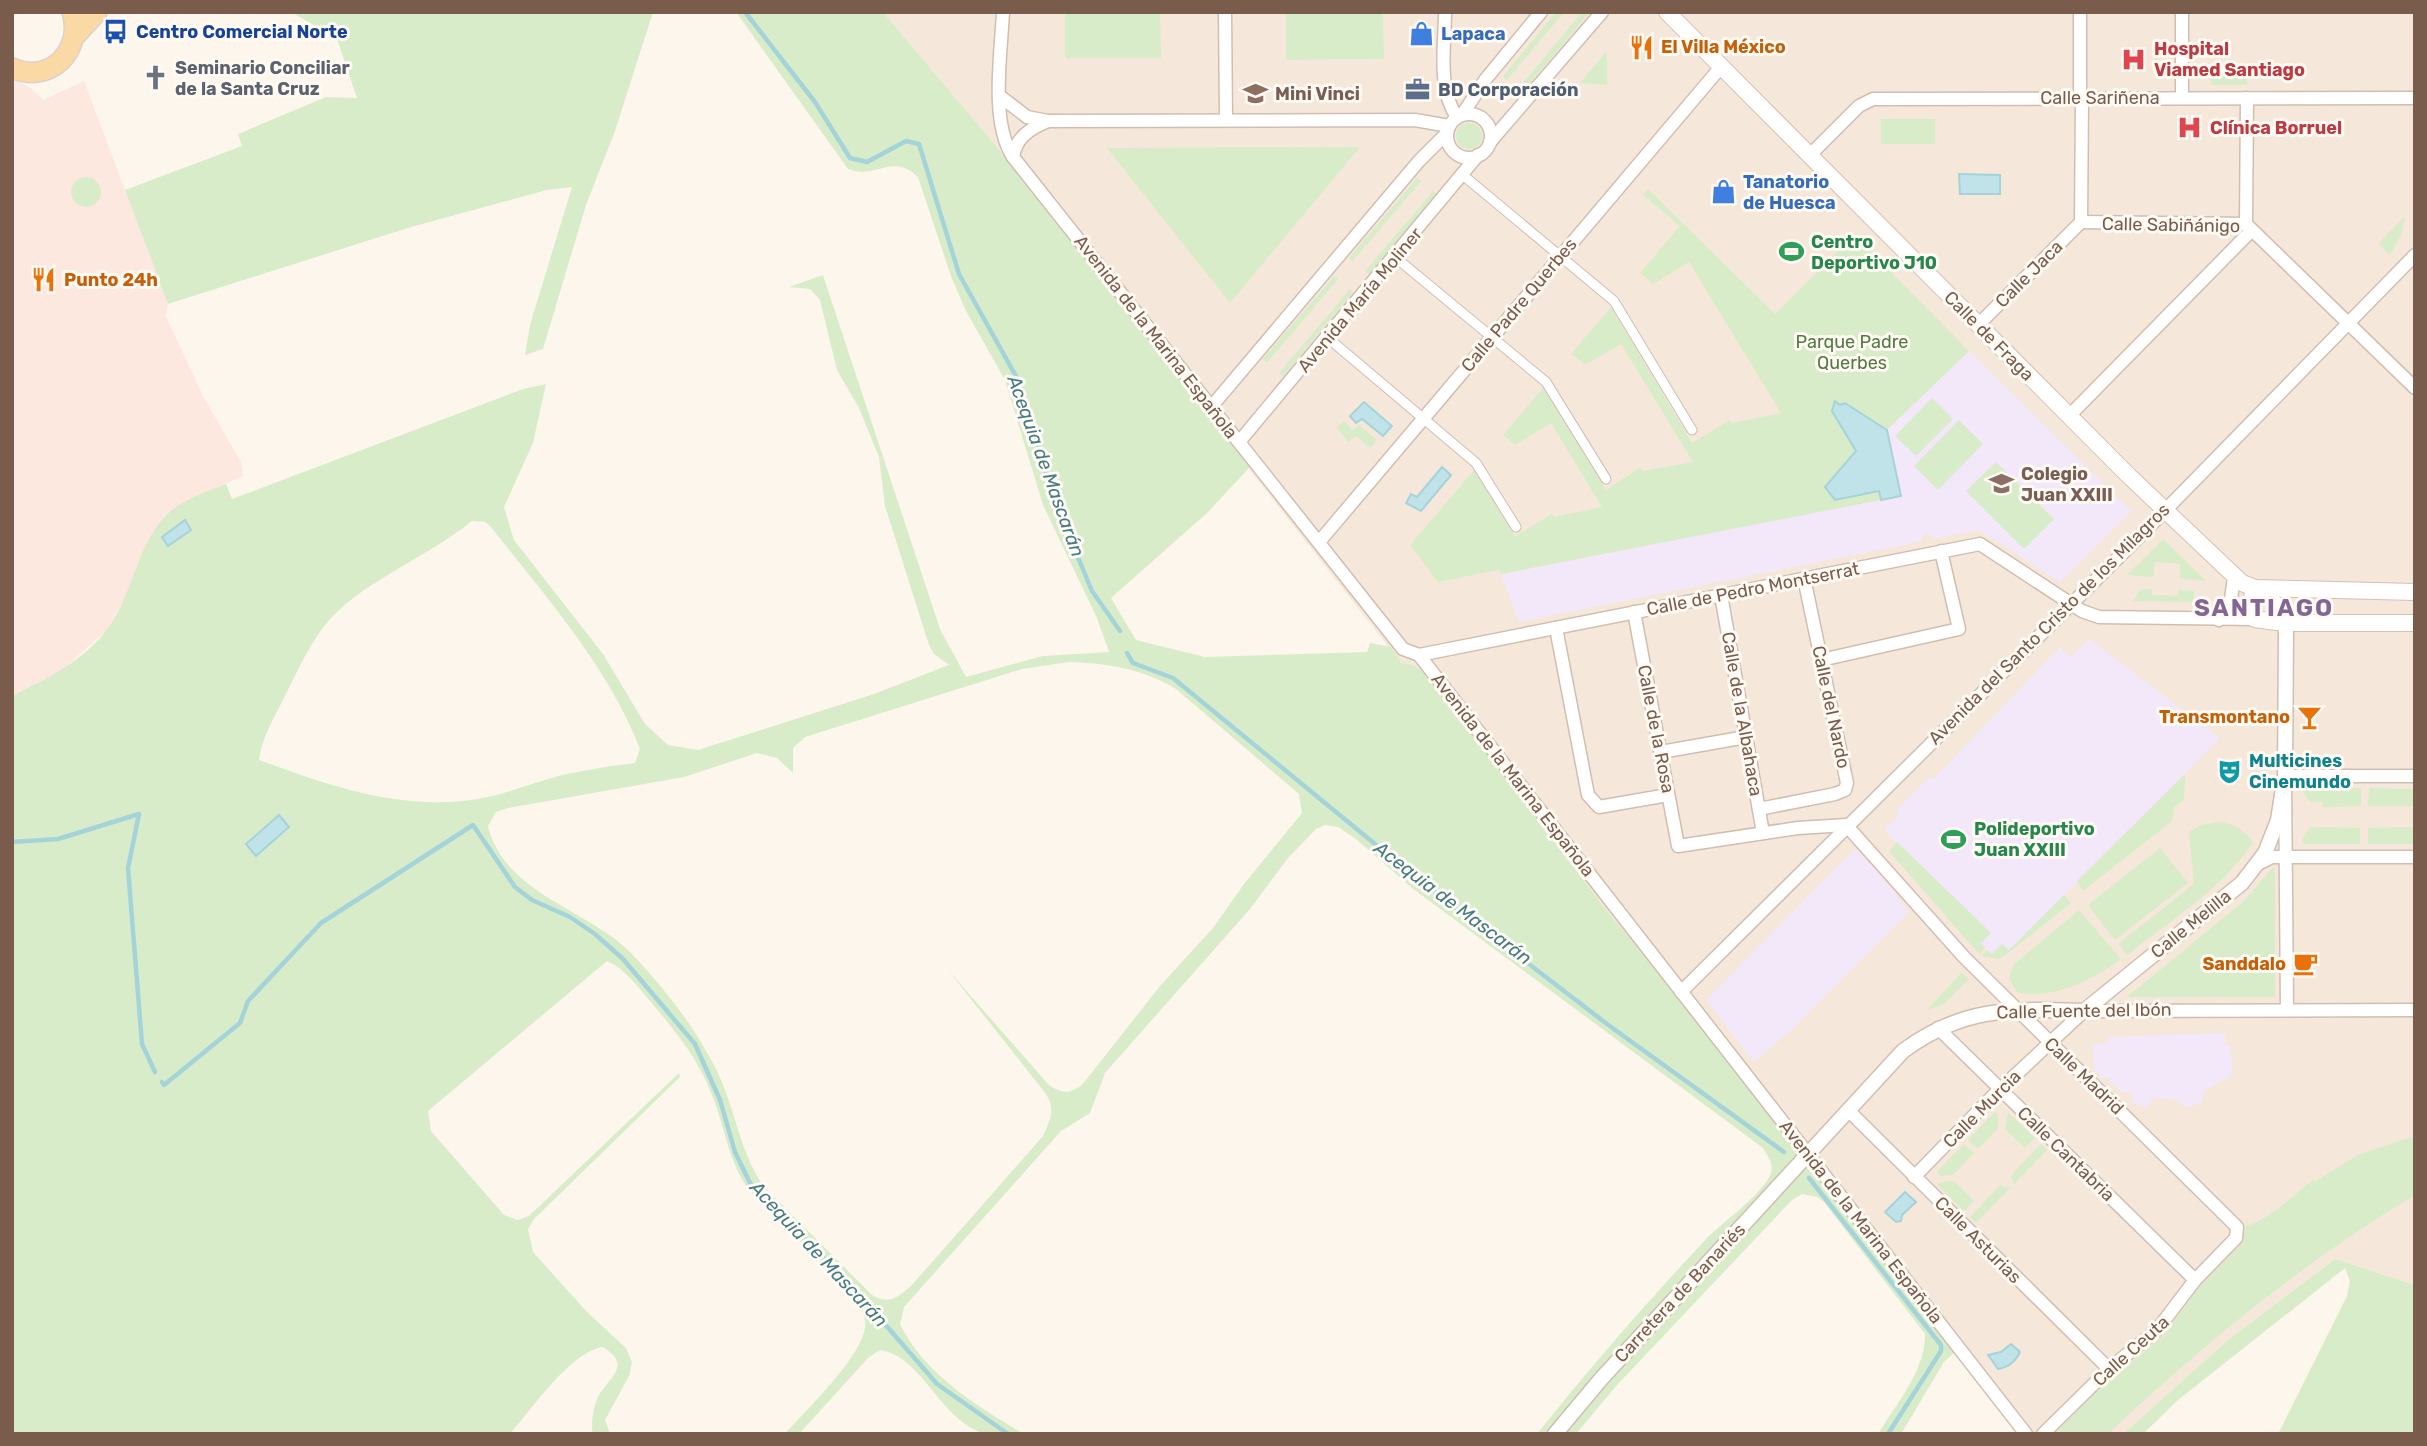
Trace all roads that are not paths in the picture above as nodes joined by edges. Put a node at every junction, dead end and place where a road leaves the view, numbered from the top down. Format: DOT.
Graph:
graph roads {
  1 [pos="72,12"];
  2 [pos="97,12"];
  3 [pos="995,12"];
  4 [pos="1003,12"];
  5 [pos="1225,12"];
  6 [pos="1445,12"];
  7 [pos="1541,12"];
  8 [pos="1602,12"];
  9 [pos="1667,12"];
  10 [pos="2080,12"];
  11 [pos="2182,12"];
  12 [pos="75,36"];
  13 [pos="1001,53"];
  14 [pos="12,68"];
  15 [pos="1720,68"];
  16 [pos="1001,97"];
  17 [pos="2081,98"];
  18 [pos="2182,98"];
  19 [pos="2247,98"];
  20 [pos="2415,98"];
  21 [pos="1226,120"];
  22 [pos="1048,121"];
  23 [pos="1454,123"];
  24 [pos="1490,142"];
  25 [pos="1478,155"];
  26 [pos="1809,156"];
  27 [pos="1013,157"];
  28 [pos="1464,176"];
  29 [pos="2081,222"];
  30 [pos="2249,227"];
  31 [pos="2415,255"];
  32 [pos="1560,256"];
  33 [pos="1395,257"];
  34 [pos="2349,323"];
  35 [pos="1978,325"];
  36 [pos="1328,338"];
  37 [pos="1492,338"];
  38 [pos="2415,388"];
  39 [pos="1212,407"];
  40 [pos="2068,415"];
  41 [pos="1423,418"];
  42 [pos="1692,430"];
  43 [pos="1239,442"];
  44 [pos="1606,479"];
  45 [pos="2164,510"];
  46 [pos="1516,527"];
  47 [pos="1319,542"];
  48 [pos="1941,551"];
  49 [pos="2234,577"];
  50 [pos="1804,578"];
  51 [pos="2260,588"];
  52 [pos="2415,592"];
  53 [pos="1721,595"];
  54 [pos="2071,603"];
  55 [pos="1634,612"];
  56 [pos="2255,619"];
  57 [pos="2219,620"];
  58 [pos="2284,623"];
  59 [pos="2415,623"];
  60 [pos="1556,628"];
  61 [pos="1419,655"];
  62 [pos="1821,660"];
  63 [pos="1746,737"];
  64 [pos="1661,752"];
  65 [pos="2285,776"];
  66 [pos="2415,776"];
  67 [pos="1668,795"];
  68 [pos="1759,809"];
  69 [pos="1846,825"];
  70 [pos="1763,833"];
  71 [pos="2288,856"];
  72 [pos="2415,857"];
  73 [pos="2260,863"];
  74 [pos="1681,992"];
  75 [pos="2015,1009"];
  76 [pos="2287,1010"];
  77 [pos="2415,1010"];
  78 [pos="2084,1011"];
  79 [pos="1938,1028"];
  80 [pos="2049,1041"];
  81 [pos="2001,1091"];
  82 [pos="1848,1110"];
  83 [pos="1808,1154"];
  84 [pos="1914,1177"];
  85 [pos="2238,1231"];
  86 [pos="2195,1280"];
  87 [pos="2109,1368"];
  88 [pos="2026,1433"];
  89 [pos="1555,1434"];
  90 [pos="2043,1434"];
  1 -- 12 [label="main road"];
  2 -- 12 [label="main road"];
  3 -- 13 [label="street"];
  4 -- 13 [label="street"];
  5 -- 21 [label="street"];
  6 -- 23 [label="street"];
  7 -- 23 [label="street"];
  8 -- 24 [label="street"];
  9 -- 15 [label="main road, Calle de Fraga"];
  10 -- 17 [label="street"];
  11 -- 18 [label="street"];
  12 -- 14 [label="main road"];
  13 -- 16 [label="street"];
  15 -- 26 [label="main road, Calle de Fraga"];
  15 -- 32 [label="street, Calle Padre Querbes"];
  16 -- 22 [label="street"];
  16 -- 27 [label="street, Avenida de la Marina Española"];
  17 -- 18 [label="street, Calle Sariñena"];
  17 -- 26 [label="street, Calle Sariñena"];
  17 -- 29 [label="street"];
  18 -- 19 [label="street, Calle Sariñena"];
  19 -- 20 [label="street, Calle Sariñena"];
  19 -- 30 [label="street"];
  21 -- 22 [label="street"];
  21 -- 23 [label="street"];
  22 -- 27 [label="street"];
  23 -- 24 [label="street"];
  23 -- 25 [label="street"];
  23 -- 39 [label="street"];
  24 -- 25 [label="street"];
  25 -- 28 [label="street, Avenida María Moliner"];
  26 -- 35 [label="main road, Calle de Fraga"];
  27 -- 39 [label="street, Avenida de la Marina Española"];
  28 -- 32 [label="street"];
  28 -- 33 [label="street, Avenida María Moliner"];
  29 -- 30 [label="street, Calle Sabiñánigo"];
  29 -- 35 [label="street, Calle Jaca"];
  30 -- 34 [label="street, Calle Sabiñánigo"];
  30 -- 40 [label="street"];
  31 -- 34 [label="street, Avenida del Santo Cristo de los Milagros"];
  32 -- 37 [label="street, Calle Padre Querbes"];
  32 -- 42 [label="street"];
  33 -- 36 [label="street, Avenida María Moliner"];
  33 -- 37 [label="street"];
  34 -- 38 [label="street, Calle Sabiñánigo"];
  34 -- 45 [label="street, Avenida del Santo Cristo de los Milagros"];
  35 -- 40 [label="main road, Calle de Fraga"];
  36 -- 41 [label="street"];
  36 -- 43 [label="street, Avenida María Moliner"];
  37 -- 41 [label="street, Calle Padre Querbes"];
  37 -- 44 [label="street"];
  39 -- 43 [label="street, Avenida de la Marina Española"];
  40 -- 45 [label="main road, Calle de Fraga"];
  41 -- 46 [label="street"];
  41 -- 47 [label="street, Calle Padre Querbes"];
  43 -- 47 [label="street, Avenida de la Marina Española"];
  45 -- 49 [label="main road, Calle de Fraga"];
  45 -- 54 [label="street, Avenida del Santo Cristo de los Milagros"];
  47 -- 61 [label="street, Avenida de la Marina Española"];
  48 -- 50 [label="street, Calle de Pedro Montserrat"];
  48 -- 54 [label="street, Calle de Pedro Montserrat"];
  48 -- 62 [label="street"];
  49 -- 51 [label="main road, Calle de Fraga"];
  49 -- 57 [label="street"];
  50 -- 53 [label="street, Calle de Pedro Montserrat"];
  50 -- 62 [label="street, Calle del Nardo"];
  51 -- 52 [label="main road"];
  51 -- 56 [label="main road"];
  51 -- 58 [label="street"];
  53 -- 55 [label="street, Calle de Pedro Montserrat"];
  53 -- 63 [label="street, Calle de la Albahaca"];
  54 -- 57 [label="street, Calle de Pedro Montserrat"];
  54 -- 69 [label="street, Avenida del Santo Cristo de los Milagros"];
  55 -- 60 [label="street, Calle de Pedro Montserrat"];
  55 -- 64 [label="street, Calle de la Rosa"];
  56 -- 57 [label="street, Calle de Pedro Montserrat"];
  56 -- 58 [label="main road"];
  58 -- 59 [label="main road"];
  58 -- 65 [label="street, Calle Melilla"];
  60 -- 61 [label="street, Calle de Pedro Montserrat"];
  60 -- 67 [label="street"];
  61 -- 74 [label="street, Avenida de la Marina Española"];
  62 -- 68 [label="street, Calle del Nardo"];
  63 -- 64 [label="street"];
  63 -- 68 [label="street, Calle de la Albahaca"];
  64 -- 67 [label="street, Calle de la Rosa"];
  65 -- 66 [label="street"];
  65 -- 71 [label="street"];
  65 -- 73 [label="street, Calle Melilla"];
  67 -- 70 [label="street, Calle de la Rosa"];
  68 -- 70 [label="street, Calle de la Albahaca"];
  69 -- 70 [label="street"];
  69 -- 74 [label="street, Avenida del Santo Cristo de los Milagros"];
  69 -- 75 [label="street, Calle Madrid"];
  71 -- 72 [label="street"];
  71 -- 73 [label="street"];
  71 -- 76 [label="street"];
  73 -- 78 [label="street, Calle Melilla"];
  74 -- 83 [label="street, Avenida de la Marina Española"];
  75 -- 78 [label="street, Calle Fuente del Ibón"];
  75 -- 79 [label="street, Calle Fuente del Ibón"];
  75 -- 80 [label="street, Calle Madrid"];
  76 -- 77 [label="street, Calle Fuente del Ibón"];
  76 -- 78 [label="street, Calle Fuente del Ibón"];
  78 -- 80 [label="street, Calle Melilla"];
  79 -- 81 [label="street, Calle Cantabria"];
  79 -- 82 [label="street, Calle Fuente del Ibón"];
  80 -- 81 [label="street, Calle Murcia"];
  80 -- 85 [label="street, Calle Madrid"];
  81 -- 84 [label="street, Calle Murcia"];
  81 -- 86 [label="street, Calle Cantabria"];
  82 -- 83 [label="street, Calle Fuente del Ibón"];
  82 -- 84 [label="street, Calle Asturias"];
  83 -- 88 [label="street, Avenida de la Marina Española"];
  83 -- 89 [label="street, Carretera de Banariés"];
  84 -- 87 [label="street, Calle Asturias"];
  85 -- 86 [label="street, Calle Ceuta"];
  86 -- 87 [label="street, Calle Ceuta"];
  87 -- 90 [label="street, Calle Ceuta"];
}
